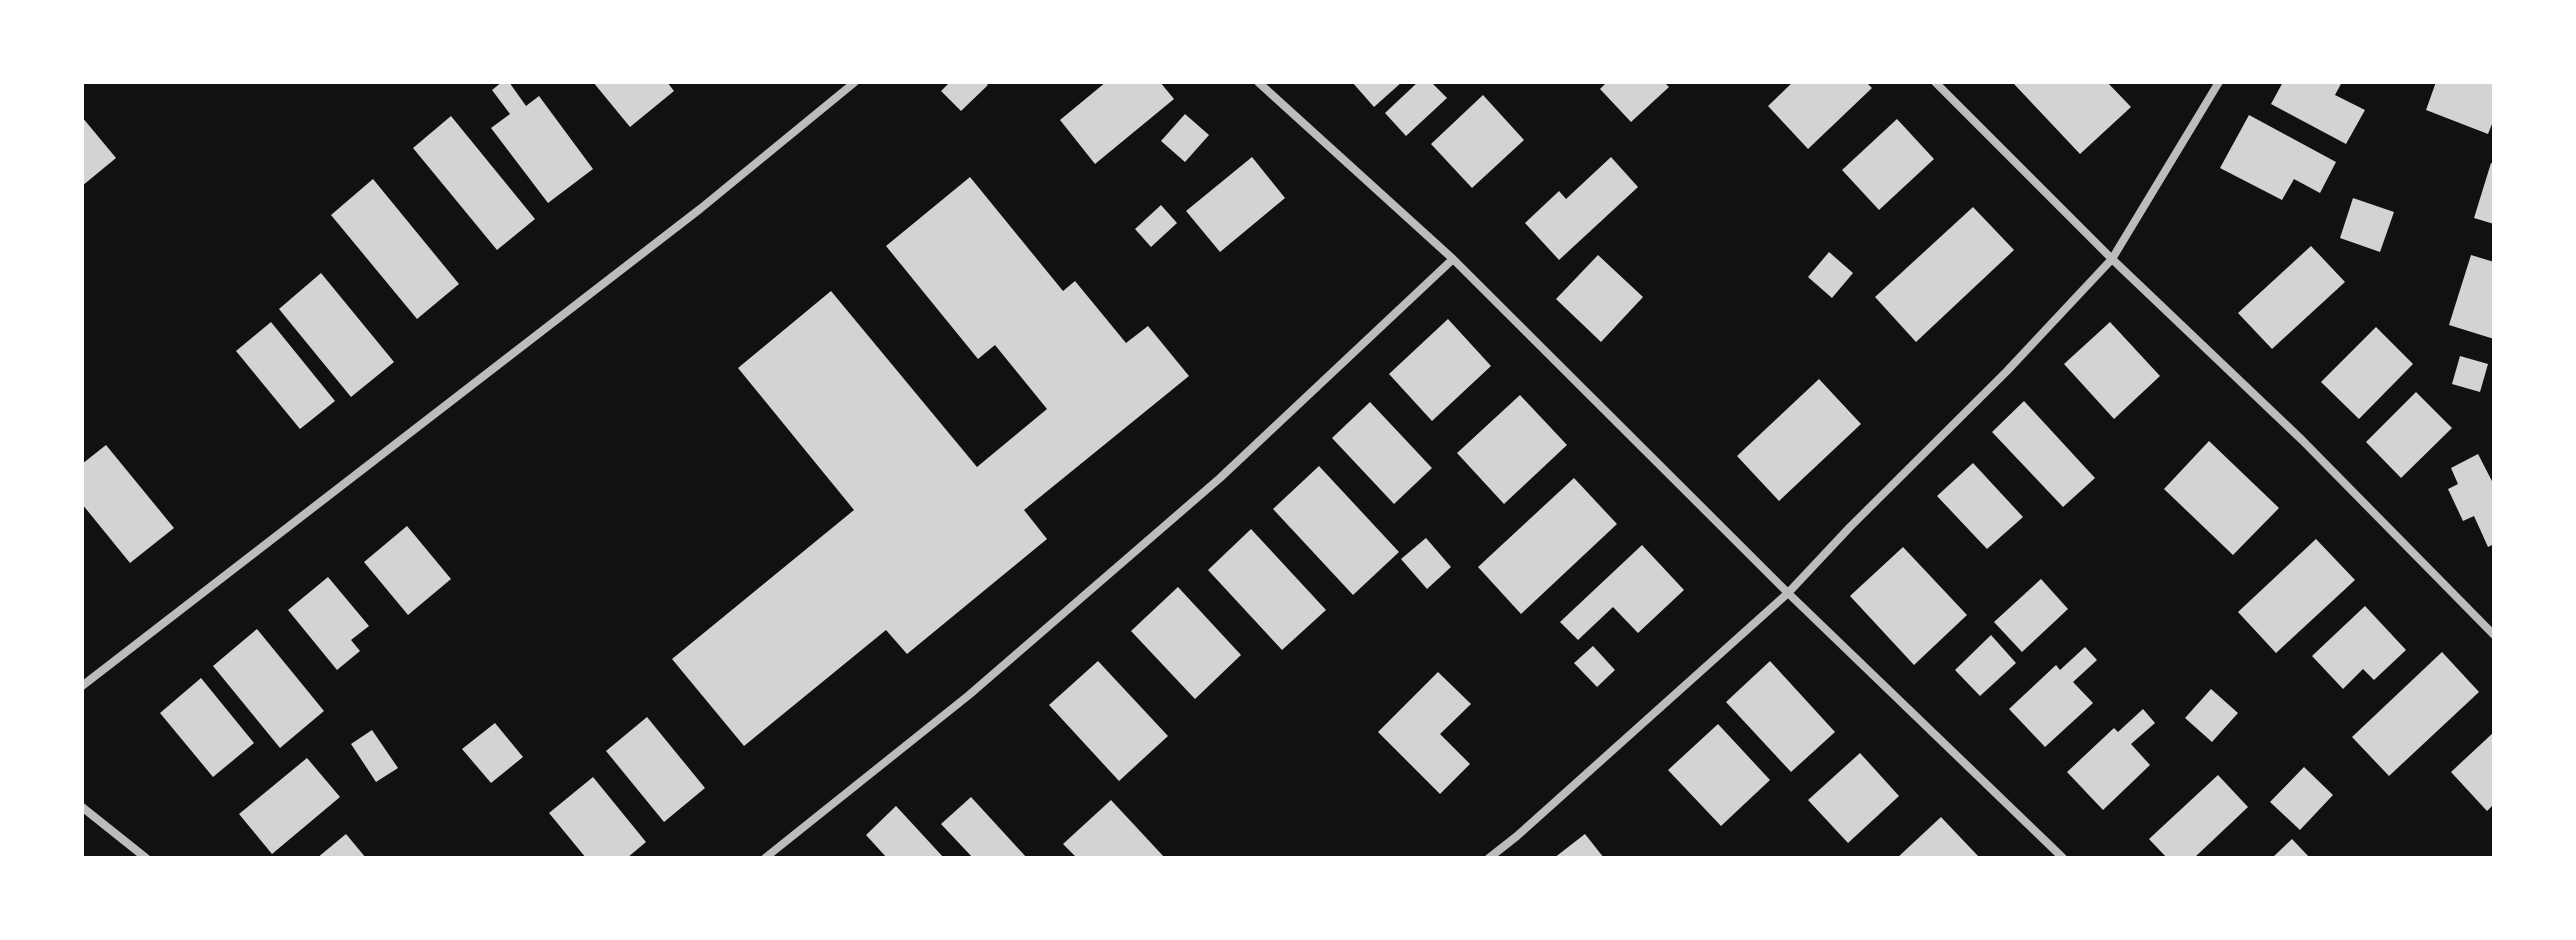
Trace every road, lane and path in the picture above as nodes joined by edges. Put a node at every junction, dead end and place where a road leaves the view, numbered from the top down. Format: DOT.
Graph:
graph roads {
  1 [pos="855,82"];
  2 [pos="1258,82"];
  3 [pos="1935,82"];
  4 [pos="2219,82"];
  5 [pos="1453,259"];
  6 [pos="2112,259"];
  7 [pos="1788,593"];
  8 [pos="2494,635"];
  9 [pos="82,686"];
  10 [pos="82,807"];
  11 [pos="146,858"];
  12 [pos="765,858"];
  13 [pos="1489,858"];
  14 [pos="2063,858"];
  1 -- 9 [label="street"];
  2 -- 5 [label="street"];
  3 -- 6 [label="street"];
  4 -- 6 [label="street"];
  5 -- 7 [label="street"];
  5 -- 12 [label="street"];
  6 -- 7 [label="street"];
  6 -- 8 [label="street"];
  7 -- 13 [label="street"];
  7 -- 14 [label="street"];
  10 -- 11 [label="street"];
}
